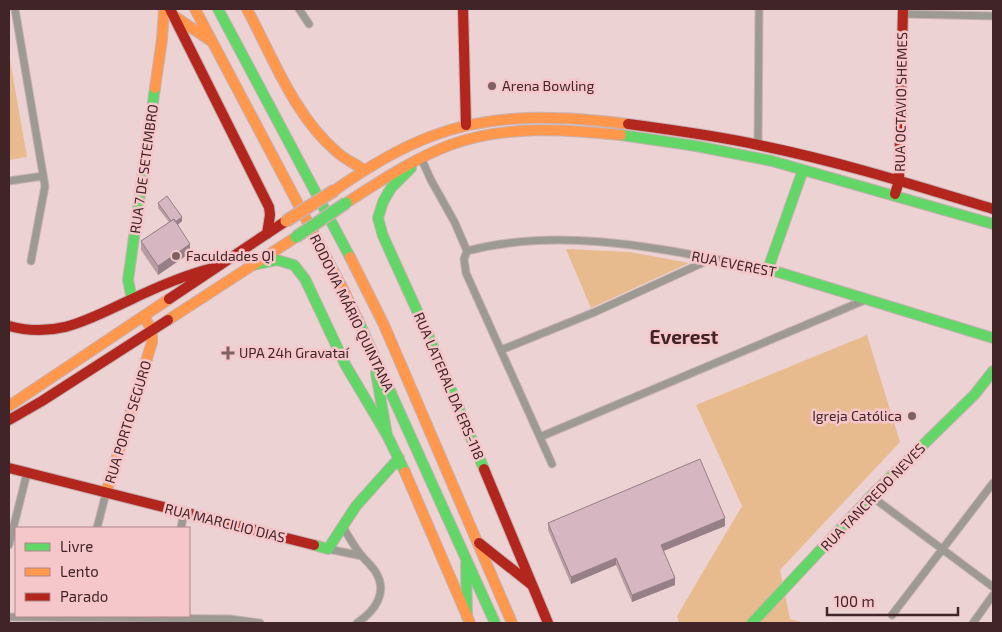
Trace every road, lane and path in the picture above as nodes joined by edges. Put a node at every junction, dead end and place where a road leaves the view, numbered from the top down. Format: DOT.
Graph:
graph roads {
  1 [pos="15,9"];
  2 [pos="164,9"];
  3 [pos="195,9"];
  4 [pos="218,9"];
  5 [pos="247,9"];
  6 [pos="299,9"];
  7 [pos="463,9"];
  8 [pos="759,9"];
  9 [pos="903,11"];
  10 [pos="172,12"];
  11 [pos="993,15"];
  12 [pos="309,24"];
  13 [pos="162,39"];
  14 [pos="213,43"];
  15 [pos="466,125"];
  16 [pos="758,145"];
  17 [pos="421,158"];
  18 [pos="364,170"];
  19 [pos="803,170"];
  20 [pos="43,176"];
  21 [pos="9,181"];
  22 [pos="899,181"];
  23 [pos="895,194"];
  24 [pos="993,209"];
  25 [pos="993,224"];
  26 [pos="267,234"];
  27 [pos="467,251"];
  28 [pos="712,258"];
  29 [pos="31,261"];
  30 [pos="253,265"];
  31 [pos="217,267"];
  32 [pos="768,269"];
  33 [pos="132,298"];
  34 [pos="865,300"];
  35 [pos="144,317"];
  36 [pos="9,326"];
  37 [pos="152,330"];
  38 [pos="993,338"];
  39 [pos="501,350"];
  40 [pos="372,353"];
  41 [pos="993,371"];
  42 [pos="9,406"];
  43 [pos="9,420"];
  44 [pos="387,435"];
  45 [pos="540,437"];
  46 [pos="399,458"];
  47 [pos="552,464"];
  48 [pos="9,468"];
  49 [pos="28,473"];
  50 [pos="993,483"];
  51 [pos="106,493"];
  52 [pos="871,496"];
  53 [pos="184,513"];
  54 [pos="342,526"];
  55 [pos="97,527"];
  56 [pos="181,527"];
  57 [pos="478,542"];
  58 [pos="9,545"];
  59 [pos="328,549"];
  60 [pos="943,549"];
  61 [pos="362,556"];
  62 [pos="466,559"];
  63 [pos="532,585"];
  64 [pos="993,587"];
  65 [pos="993,595"];
  66 [pos="892,615"];
  67 [pos="9,617"];
  68 [pos="75,617"];
  69 [pos="160,617"];
  70 [pos="469,620"];
  71 [pos="191,621"];
  72 [pos="260,623"];
  73 [pos="357,623"];
  74 [pos="495,623"];
  75 [pos="512,623"];
  76 [pos="548,623"];
  77 [pos="752,623"];
  78 [pos="973,623"];
  1 -- 20 [label="street"];
  2 -- 13 [label="main road, RUA 7 DE SETEMBRO"];
  3 -- 14 [label="main road, RODOVIA MÁRIO QUINTANA"];
  4 -- 57 [label="main road, RODOVIA MÁRIO QUINTANA"];
  5 -- 18 [label="main road"];
  6 -- 12 [label="street"];
  7 -- 15 [label="main road"];
  8 -- 16 [label="street"];
  9 -- 11 [label="street"];
  9 -- 22 [label="main road, RUA OCTAVIO SHEMES"];
  10 -- 13 [label="main road, RUA 7 DE SETEMBRO"];
  10 -- 14 [label="main road"];
  10 -- 26 [label="main road"];
  13 -- 33 [label="main road, RUA 7 DE SETEMBRO"];
  14 -- 40 [label="main road, RODOVIA MÁRIO QUINTANA"];
  15 -- 16 [label="main road"];
  15 -- 18 [label="main road"];
  16 -- 22 [label="main road"];
  17 -- 19 [label="main road"];
  17 -- 27 [label="street"];
  17 -- 30 [label="main road, bridge"];
  17 -- 63 [label="main road, RUA LATERAL DA ERS-118"];
  18 -- 26 [label="main road, bridge"];
  19 -- 23 [label="main road"];
  19 -- 32 [label="main road"];
  20 -- 21 [label="street"];
  20 -- 29 [label="street"];
  22 -- 23 [label="main road, RUA OCTAVIO SHEMES"];
  22 -- 24 [label="main road"];
  23 -- 25 [label="main road"];
  26 -- 31 [label="main road"];
  27 -- 28 [label="street, RUA EVEREST"];
  27 -- 39 [label="street"];
  28 -- 32 [label="street, RUA EVEREST"];
  28 -- 39 [label="street"];
  30 -- 37 [label="main road"];
  30 -- 44 [label="main road"];
  31 -- 33 [label="main road"];
  31 -- 35 [label="main road"];
  32 -- 34 [label="main road, RUA EVEREST"];
  33 -- 36 [label="main road"];
  34 -- 38 [label="main road, RUA EVEREST"];
  34 -- 45 [label="street"];
  35 -- 37 [label="main road"];
  35 -- 42 [label="main road"];
  37 -- 43 [label="main road"];
  37 -- 51 [label="main road, RUA PORTO SEGURO"];
  39 -- 45 [label="street"];
  40 -- 44 [label="main road"];
  40 -- 62 [label="main road, RODOVIA MÁRIO QUINTANA"];
  41 -- 52 [label="main road, RUA TANCREDO NEVES"];
  44 -- 46 [label="main road"];
  45 -- 47 [label="street"];
  46 -- 54 [label="main road"];
  46 -- 70 [label="main road"];
  48 -- 49 [label="main road, RUA MARCILIO DIAS"];
  49 -- 51 [label="main road, RUA MARCILIO DIAS"];
  49 -- 58 [label="street"];
  50 -- 60 [label="street"];
  51 -- 53 [label="main road, RUA MARCILIO DIAS"];
  51 -- 55 [label="street, RUA PORTO SEGURO"];
  52 -- 60 [label="street"];
  52 -- 77 [label="main road, RUA TANCREDO NEVES"];
  53 -- 56 [label="street"];
  53 -- 59 [label="main road, RUA MARCILIO DIAS"];
  54 -- 59 [label="main road"];
  54 -- 61 [label="street"];
  57 -- 63 [label="main road"];
  57 -- 75 [label="main road, RODOVIA MÁRIO QUINTANA"];
  59 -- 61 [label="street, RUA MARCILIO DIAS"];
  60 -- 64 [label="street"];
  60 -- 66 [label="street"];
  61 -- 73 [label="street"];
  62 -- 70 [label="main road"];
  62 -- 74 [label="main road, RODOVIA MÁRIO QUINTANA"];
  63 -- 76 [label="main road, RUA LATERAL DA ERS-118"];
  65 -- 78 [label="street"];
  67 -- 68 [label="street"];
  68 -- 69 [label="street"];
  69 -- 71 [label="street"];
  71 -- 72 [label="street"];
}
